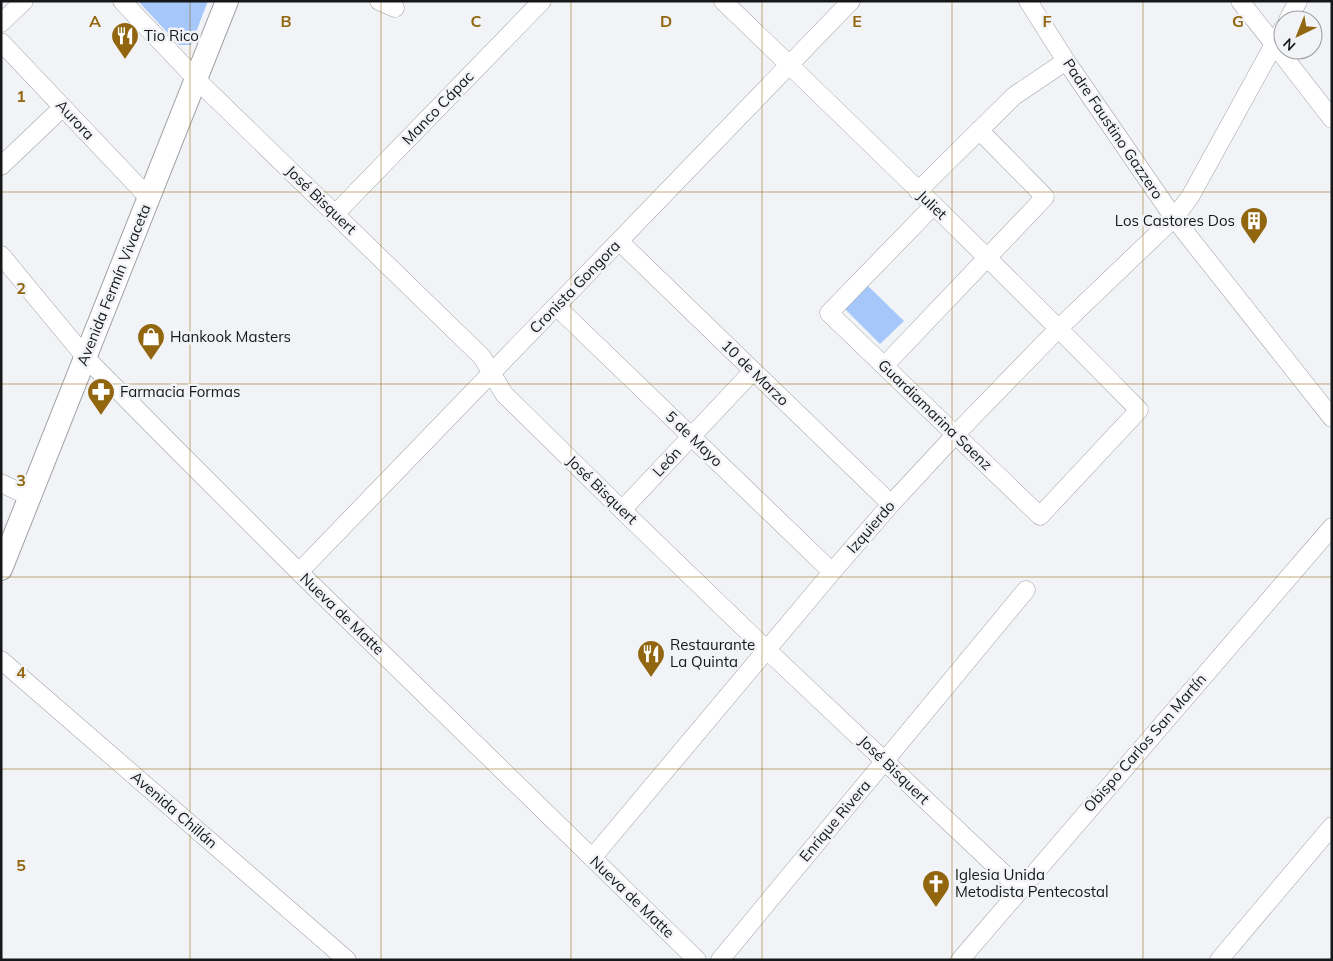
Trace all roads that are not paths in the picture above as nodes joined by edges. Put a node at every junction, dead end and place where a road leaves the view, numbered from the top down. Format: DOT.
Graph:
graph roads {
  1 [pos="24,1"];
  2 [pos="122,1"];
  3 [pos="227,1"];
  4 [pos="542,1"];
  5 [pos="723,1"];
  6 [pos="852,1"];
  7 [pos="1028,1"];
  8 [pos="1240,1"];
  9 [pos="1,23"];
  10 [pos="1,42"];
  11 [pos="1273,43"];
  12 [pos="1273,46"];
  13 [pos="1286,60"];
  14 [pos="1066,61"];
  15 [pos="789,66"];
  16 [pos="196,80"];
  17 [pos="63,107"];
  18 [pos="1332,119"];
  19 [pos="979,130"];
  20 [pos="1,166"];
  21 [pos="918,191"];
  22 [pos="149,198"];
  23 [pos="933,206"];
  24 [pos="335,214"];
  25 [pos="1174,218"];
  26 [pos="619,241"];
  27 [pos="1,256"];
  28 [pos="987,258"];
  29 [pos="556,306"];
  30 [pos="1059,328"];
  31 [pos="86,358"];
  32 [pos="884,366"];
  33 [pos="754,371"];
  34 [pos="491,373"];
  35 [pos="1332,418"];
  36 [pos="955,435"];
  37 [pos="692,436"];
  38 [pos="1,483"];
  39 [pos="30,497"];
  40 [pos="891,504"];
  41 [pos="622,510"];
  42 [pos="1040,516"];
  43 [pos="1332,527"];
  44 [pos="1,569"];
  45 [pos="299,572"];
  46 [pos="832,572"];
  47 [pos="1026,590"];
  48 [pos="767,650"];
  49 [pos="1,660"];
  50 [pos="884,760"];
  51 [pos="1329,834"];
  52 [pos="592,858"];
  53 [pos="1020,889"];
  54 [pos="347,960"];
  55 [pos="697,960"];
  56 [pos="720,960"];
  57 [pos="960,960"];
  58 [pos="1219,960"];
  1 -- 9 [label="street"];
  2 -- 16 [label="street, José Bisquert"];
  3 -- 16 [label="main road, Avenida Fermín Vivaceta"];
  4 -- 24 [label="street, Manco Cápac"];
  5 -- 15 [label="street, Juliet"];
  6 -- 15 [label="street, Cronista Gongora"];
  7 -- 14 [label="street, Padre Faustino Gazzero"];
  8 -- 11 [label="street"];
  10 -- 17 [label="street, Aurora"];
  12 -- 25 [label="street, Izquierdo"];
  13 -- 18 [label="street"];
  14 -- 19 [label="street"];
  14 -- 25 [label="street, Padre Faustino Gazzero"];
  15 -- 21 [label="street, Juliet"];
  15 -- 26 [label="street, Cronista Gongora"];
  16 -- 22 [label="main road, Avenida Fermín Vivaceta"];
  16 -- 24 [label="street, José Bisquert"];
  17 -- 20 [label="street"];
  17 -- 22 [label="street, Aurora"];
  19 -- 21 [label="street"];
  19 -- 28 [label="street"];
  21 -- 23 [label="street, Juliet"];
  22 -- 31 [label="main road, Avenida Fermín Vivaceta"];
  23 -- 28 [label="street, Juliet"];
  23 -- 32 [label="street, Guardiamarina Saenz"];
  24 -- 34 [label="street, José Bisquert"];
  25 -- 30 [label="street, Izquierdo"];
  25 -- 35 [label="street, Padre Faustino Gazzero"];
  26 -- 29 [label="street, Cronista Gongora"];
  26 -- 33 [label="street, 10 de Marzo"];
  27 -- 31 [label="street, Nueva de Matte"];
  28 -- 30 [label="street, Juliet"];
  28 -- 32 [label="street"];
  29 -- 34 [label="street, Cronista Gongora"];
  29 -- 37 [label="street, 5 de Mayo"];
  30 -- 36 [label="street, Izquierdo"];
  30 -- 42 [label="street, Juliet"];
  31 -- 39 [label="main road, Avenida Fermín Vivaceta"];
  31 -- 45 [label="street, Nueva de Matte"];
  32 -- 36 [label="street, Guardiamarina Saenz"];
  33 -- 37 [label="street, León"];
  33 -- 40 [label="street, 10 de Marzo"];
  34 -- 41 [label="street, José Bisquert"];
  34 -- 45 [label="street, Cronista Gongora"];
  36 -- 40 [label="street, Izquierdo"];
  36 -- 42 [label="street, Guardiamarina Saenz"];
  37 -- 41 [label="street, León"];
  37 -- 46 [label="street, 5 de Mayo"];
  38 -- 39 [label="street"];
  39 -- 44 [label="main road, Avenida Fermín Vivaceta"];
  40 -- 46 [label="street, Izquierdo"];
  41 -- 48 [label="street, José Bisquert"];
  43 -- 53 [label="street, Obispo Carlos San Martín"];
  45 -- 52 [label="street, Nueva de Matte"];
  46 -- 48 [label="street, Izquierdo"];
  47 -- 50 [label="street, Enrique Rivera"];
  48 -- 50 [label="street, José Bisquert"];
  48 -- 52 [label="street, Izquierdo"];
  49 -- 54 [label="street, Avenida Chillán"];
  50 -- 53 [label="street, José Bisquert"];
  50 -- 56 [label="street, Enrique Rivera"];
  51 -- 58 [label="street"];
  52 -- 55 [label="street, Nueva de Matte"];
  53 -- 57 [label="street, Obispo Carlos San Martín"];
}
